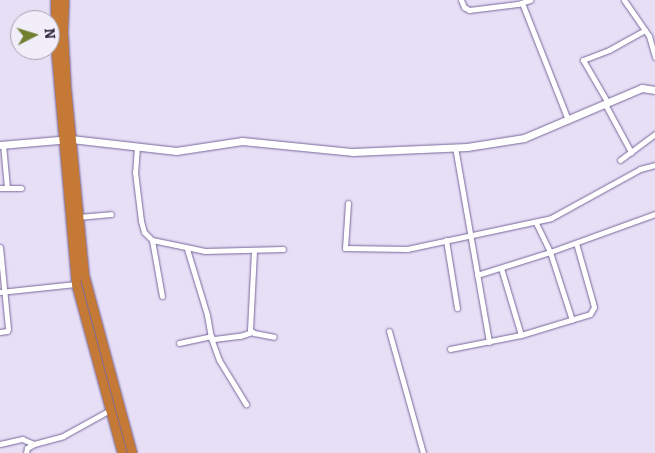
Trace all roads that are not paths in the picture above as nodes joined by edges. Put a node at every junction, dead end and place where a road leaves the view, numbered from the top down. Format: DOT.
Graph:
graph roads {
  1 [pos="55,0"];
  2 [pos="64,0"];
  3 [pos="461,0"];
  4 [pos="530,0"];
  5 [pos="624,0"];
  6 [pos="522,3"];
  7 [pos="645,30"];
  8 [pos="655,57"];
  9 [pos="655,87"];
  10 [pos="606,103"];
  11 [pos="568,120"];
  12 [pos="655,134"];
  13 [pos="67,139"];
  14 [pos="2,144"];
  15 [pos="137,146"];
  16 [pos="455,148"];
  17 [pos="631,152"];
  18 [pos="620,160"];
  19 [pos="655,165"];
  20 [pos="0,188"];
  21 [pos="7,188"];
  22 [pos="21,188"];
  23 [pos="348,203"];
  24 [pos="111,214"];
  25 [pos="655,214"];
  26 [pos="78,216"];
  27 [pos="536,223"];
  28 [pos="471,236"];
  29 [pos="152,240"];
  30 [pos="446,240"];
  31 [pos="576,243"];
  32 [pos="0,247"];
  33 [pos="187,249"];
  34 [pos="283,249"];
  35 [pos="254,251"];
  36 [pos="550,252"];
  37 [pos="0,255"];
  38 [pos="501,268"];
  39 [pos="477,275"];
  40 [pos="76,284"];
  41 [pos="2,291"];
  42 [pos="162,296"];
  43 [pos="457,308"];
  44 [pos="572,320"];
  45 [pos="390,331"];
  46 [pos="0,332"];
  47 [pos="252,332"];
  48 [pos="520,335"];
  49 [pos="211,337"];
  50 [pos="274,337"];
  51 [pos="489,342"];
  52 [pos="179,343"];
  53 [pos="450,349"];
  54 [pos="246,404"];
  55 [pos="110,410"];
  56 [pos="0,444"];
  57 [pos="34,444"];
  58 [pos="26,453"];
  59 [pos="122,453"];
  60 [pos="132,453"];
  61 [pos="423,453"];
  1 -- 13 [label="highway"];
  2 -- 13 [label="highway"];
  3 -- 6 [label="street"];
  4 -- 6 [label="street"];
  5 -- 7 [label="street"];
  6 -- 11 [label="street"];
  7 -- 8 [label="street"];
  7 -- 10 [label="street"];
  9 -- 10 [label="street"];
  10 -- 11 [label="street"];
  10 -- 17 [label="street"];
  11 -- 16 [label="street"];
  12 -- 17 [label="street"];
  13 -- 14 [label="street"];
  13 -- 15 [label="street"];
  13 -- 26 [label="highway"];
  13 -- 40 [label="highway"];
  14 -- 21 [label="street"];
  15 -- 16 [label="street"];
  15 -- 29 [label="street"];
  16 -- 28 [label="street"];
  17 -- 18 [label="street"];
  19 -- 27 [label="street"];
  20 -- 21 [label="street"];
  21 -- 22 [label="street"];
  23 -- 30 [label="street"];
  24 -- 26 [label="street"];
  25 -- 31 [label="street"];
  26 -- 60 [label="highway"];
  27 -- 28 [label="street"];
  27 -- 36 [label="street"];
  28 -- 30 [label="street"];
  28 -- 39 [label="street"];
  29 -- 33 [label="street"];
  29 -- 42 [label="street"];
  30 -- 43 [label="street"];
  31 -- 36 [label="street"];
  31 -- 44 [label="street"];
  32 -- 37 [label="street"];
  33 -- 35 [label="street"];
  33 -- 49 [label="street"];
  34 -- 35 [label="street"];
  35 -- 47 [label="street"];
  36 -- 38 [label="street"];
  36 -- 44 [label="street"];
  37 -- 41 [label="street"];
  38 -- 39 [label="street"];
  38 -- 48 [label="street"];
  39 -- 51 [label="street"];
  40 -- 41 [label="street"];
  40 -- 55 [label="highway"];
  41 -- 46 [label="street"];
  44 -- 48 [label="street"];
  45 -- 61 [label="street"];
  47 -- 49 [label="street"];
  47 -- 50 [label="street"];
  48 -- 51 [label="street"];
  49 -- 52 [label="street"];
  49 -- 54 [label="street"];
  51 -- 53 [label="street"];
  55 -- 57 [label="street"];
  55 -- 59 [label="highway"];
  56 -- 57 [label="street"];
  57 -- 58 [label="street"];
}
